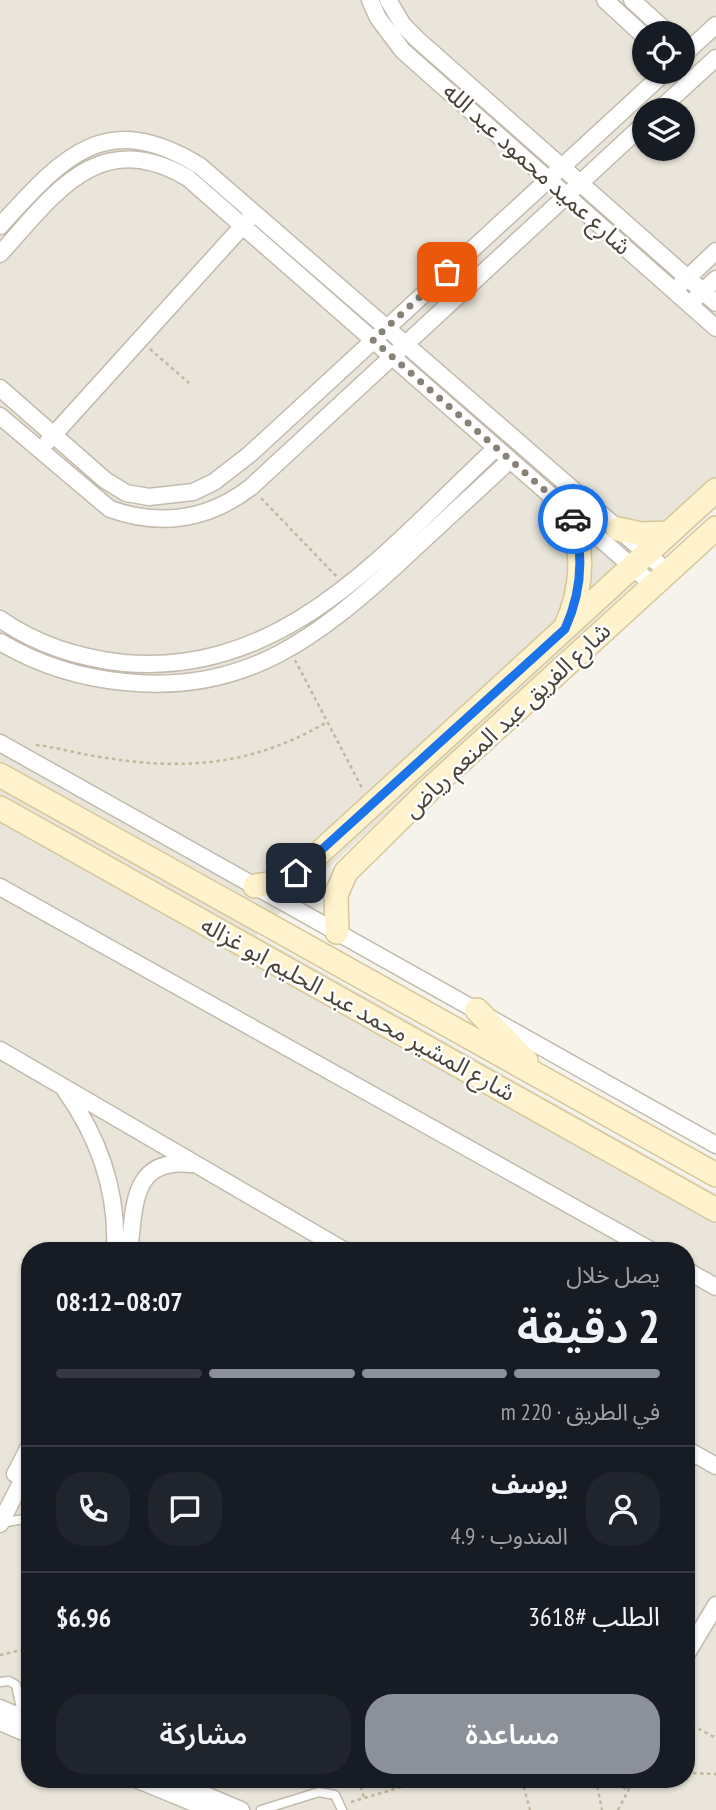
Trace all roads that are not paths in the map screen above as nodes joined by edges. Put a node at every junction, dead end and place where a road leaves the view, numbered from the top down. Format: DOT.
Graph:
graph roads {
  1 [pos="370,0"];
  2 [pos="388,0"];
  3 [pos="605,0"];
  4 [pos="632,0"];
  5 [pos="655,21"];
  6 [pos="632,25"];
  7 [pos="716,25"];
  8 [pos="695,42"];
  9 [pos="716,58"];
  10 [pos="652,84"];
  11 [pos="672,98"];
  12 [pos="632,135"];
  13 [pos="561,167"];
  14 [pos="548,179"];
  15 [pos="579,184"];
  16 [pos="567,195"];
  17 [pos="254,213"];
  18 [pos="243,225"];
  19 [pos="0,226"];
  20 [pos="716,251"];
  21 [pos="0,254"];
  22 [pos="687,278"];
  23 [pos="716,279"];
  24 [pos="674,291"];
  25 [pos="703,292"];
  26 [pos="716,303"];
  27 [pos="689,304"];
  28 [pos="387,328"];
  29 [pos="716,328"];
  30 [pos="373,340"];
  31 [pos="405,344"];
  32 [pos="392,356"];
  33 [pos="0,388"];
  34 [pos="0,416"];
  35 [pos="53,435"];
  36 [pos="496,448"];
  37 [pos="39,450"];
  38 [pos="510,460"];
  39 [pos="716,490"];
  40 [pos="571,513"];
  41 [pos="716,528"];
  42 [pos="618,529"];
  43 [pos="669,533"];
  44 [pos="639,560"];
  45 [pos="661,579"];
  46 [pos="0,619"];
  47 [pos="565,629"];
  48 [pos="0,642"];
  49 [pos="4,745"];
  50 [pos="410,770"];
  51 [pos="0,775"];
  52 [pos="430,789"];
  53 [pos="0,808"];
  54 [pos="255,886"];
  55 [pos="0,887"];
  56 [pos="337,932"];
  57 [pos="477,1010"];
  58 [pos="0,1050"];
  59 [pos="542,1078"];
  60 [pos="61,1086"];
  61 [pos="639,1132"];
  62 [pos="716,1145"];
  63 [pos="624,1159"];
  64 [pos="195,1164"];
  65 [pos="716,1175"];
  66 [pos="716,1210"];
  67 [pos="115,1242"];
  68 [pos="130,1242"];
  69 [pos="329,1242"];
  70 [pos="636,1242"];
  71 [pos="695,1275"];
  72 [pos="716,1287"];
  73 [pos="695,1454"];
  74 [pos="21,1462"];
  75 [pos="716,1466"];
  76 [pos="21,1483"];
  77 [pos="0,1502"];
  78 [pos="21,1520"];
  79 [pos="0,1524"];
  80 [pos="716,1605"];
  81 [pos="695,1640"];
  82 [pos="0,1682"];
  83 [pos="21,1700"];
  84 [pos="1,1714"];
  85 [pos="21,1718"];
  86 [pos="21,1728"];
  87 [pos="157,1788"];
  88 [pos="195,1788"];
  89 [pos="341,1807"];
  90 [pos="211,1810"];
  91 [pos="241,1810"];
  92 [pos="261,1810"];
  1 -- 14 [label="street, شارع عميد محمود عبد الله"];
  2 -- 13 [label="street, شارع عميد محمود عبد الله"];
  3 -- 6 [label="street"];
  4 -- 5 [label="street"];
  7 -- 8 [label="street"];
  9 -- 11 [label="street"];
  10 -- 13 [label="street"];
  12 -- 15 [label="street"];
  13 -- 14 [label="street"];
  13 -- 15 [label="street, شارع عميد محمود عبد الله"];
  14 -- 16 [label="street, شارع عميد محمود عبد الله"];
  14 -- 28 [label="street"];
  15 -- 16 [label="street"];
  15 -- 22 [label="street, شارع عميد محمود عبد الله"];
  16 -- 24 [label="street, شارع عميد محمود عبد الله"];
  16 -- 31 [label="street"];
  17 -- 18 [label="street"];
  17 -- 19 [label="street"];
  17 -- 28 [label="street"];
  18 -- 21 [label="street"];
  18 -- 30 [label="street"];
  18 -- 35 [label="street"];
  20 -- 22 [label="street"];
  22 -- 24 [label="street"];
  22 -- 25 [label="street, شارع عميد محمود عبد الله"];
  23 -- 25 [label="street"];
  24 -- 27 [label="street, شارع عميد محمود عبد الله"];
  25 -- 26 [label="street, شارع عميد محمود عبد الله"];
  25 -- 27 [label="street"];
  27 -- 29 [label="street, شارع عميد محمود عبد الله"];
  28 -- 30 [label="street"];
  28 -- 31 [label="street"];
  30 -- 32 [label="street"];
  30 -- 35 [label="street"];
  31 -- 32 [label="street"];
  31 -- 42 [label="street"];
  32 -- 36 [label="street"];
  32 -- 37 [label="street"];
  33 -- 35 [label="street"];
  34 -- 37 [label="street"];
  35 -- 37 [label="street"];
  36 -- 38 [label="street"];
  36 -- 46 [label="street"];
  38 -- 40 [label="street"];
  38 -- 48 [label="street"];
  39 -- 43 [label="street, شارع الفريق عبد المنعم رياض"];
  40 -- 44 [label="street"];
  40 -- 47 [label="street"];
  41 -- 45 [label="street, شارع الفريق عبد المنعم رياض"];
  42 -- 43 [label="street"];
  42 -- 44 [label="street"];
  43 -- 44 [label="street, شارع الفريق عبد المنعم رياض"];
  44 -- 45 [label="street"];
  44 -- 47 [label="street, شارع الفريق عبد المنعم رياض"];
  45 -- 52 [label="street, شارع الفريق عبد المنعم رياض"];
  47 -- 50 [label="street, شارع الفريق عبد المنعم رياض"];
  49 -- 54 [label="street"];
  50 -- 52 [label="street"];
  50 -- 54 [label="street, شارع الفريق عبد المنعم رياض"];
  51 -- 59 [label="street, شارع المشير محمد عبد الحليم ابو غزاله"];
  52 -- 56 [label="street, شارع الفريق عبد المنعم رياض"];
  53 -- 63 [label="street, شارع المشير محمد عبد الحليم ابو غزاله"];
  54 -- 56 [label="street"];
  55 -- 70 [label="street"];
  56 -- 57 [label="street"];
  57 -- 59 [label="street"];
  57 -- 62 [label="street"];
  58 -- 60 [label="street"];
  59 -- 61 [label="street, شارع المشير محمد عبد الحليم ابو غزاله"];
  60 -- 64 [label="street"];
  60 -- 67 [label="street"];
  61 -- 63 [label="street"];
  61 -- 65 [label="street, شارع المشير محمد عبد الحليم ابو غزاله"];
  63 -- 66 [label="street, شارع المشير محمد عبد الحليم ابو غزاله"];
  64 -- 68 [label="street"];
  64 -- 69 [label="street"];
  71 -- 72 [label="street"];
  73 -- 75 [label="street"];
  74 -- 77 [label="street"];
  76 -- 79 [label="street"];
  78 -- 79 [label="lane"];
  80 -- 81 [label="street"];
  82 -- 83 [label="lane"];
  84 -- 85 [label="street"];
  84 -- 86 [label="street"];
  87 -- 90 [label="street"];
  88 -- 91 [label="street"];
  89 -- 92 [label="lane"];
}
